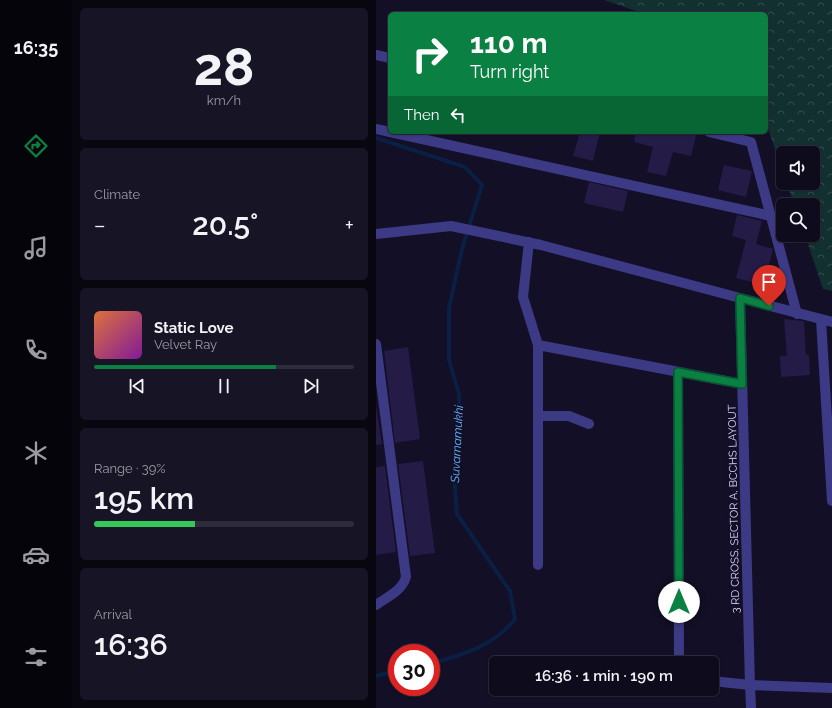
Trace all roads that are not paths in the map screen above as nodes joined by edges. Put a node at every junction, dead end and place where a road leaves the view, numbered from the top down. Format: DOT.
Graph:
graph roads {
  1 [pos="376,55"];
  2 [pos="388,58"];
  3 [pos="376,129"];
  4 [pos="388,132"];
  5 [pos="399,134"];
  6 [pos="725,134"];
  7 [pos="750,137"];
  8 [pos="771,216"];
  9 [pos="376,234"];
  10 [pos="529,242"];
  11 [pos="740,298"];
  12 [pos="798,314"];
  13 [pos="821,320"];
  14 [pos="832,322"];
  15 [pos="376,344"];
  16 [pos="538,345"];
  17 [pos="678,372"];
  18 [pos="742,384"];
  19 [pos="538,416"];
  20 [pos="589,424"];
  21 [pos="832,501"];
  22 [pos="538,565"];
  23 [pos="376,604"];
  24 [pos="679,656"];
  25 [pos="719,682"];
  26 [pos="750,685"];
  27 [pos="832,688"];
  28 [pos="751,708"];
  1 -- 2 [label="street"];
  3 -- 4 [label="street"];
  5 -- 8 [label="street"];
  6 -- 7 [label="street"];
  7 -- 8 [label="street"];
  8 -- 12 [label="street"];
  9 -- 10 [label="street"];
  10 -- 11 [label="street"];
  10 -- 16 [label="street"];
  11 -- 12 [label="street"];
  11 -- 18 [label="street, 3 RD CROSS, SECTOR A, BCCHS LAYOUT"];
  12 -- 13 [label="street"];
  13 -- 14 [label="street"];
  13 -- 21 [label="street"];
  15 -- 23 [label="street"];
  16 -- 17 [label="street"];
  16 -- 19 [label="street"];
  17 -- 18 [label="street"];
  17 -- 24 [label="street"];
  18 -- 26 [label="street, 3 RD CROSS, SECTOR A, BCCHS LAYOUT"];
  19 -- 20 [label="street"];
  19 -- 22 [label="street"];
  25 -- 26 [label="street"];
  26 -- 27 [label="street"];
  26 -- 28 [label="street, 3 RD CROSS, SECTOR A, BCCHS LAYOUT"];
}
